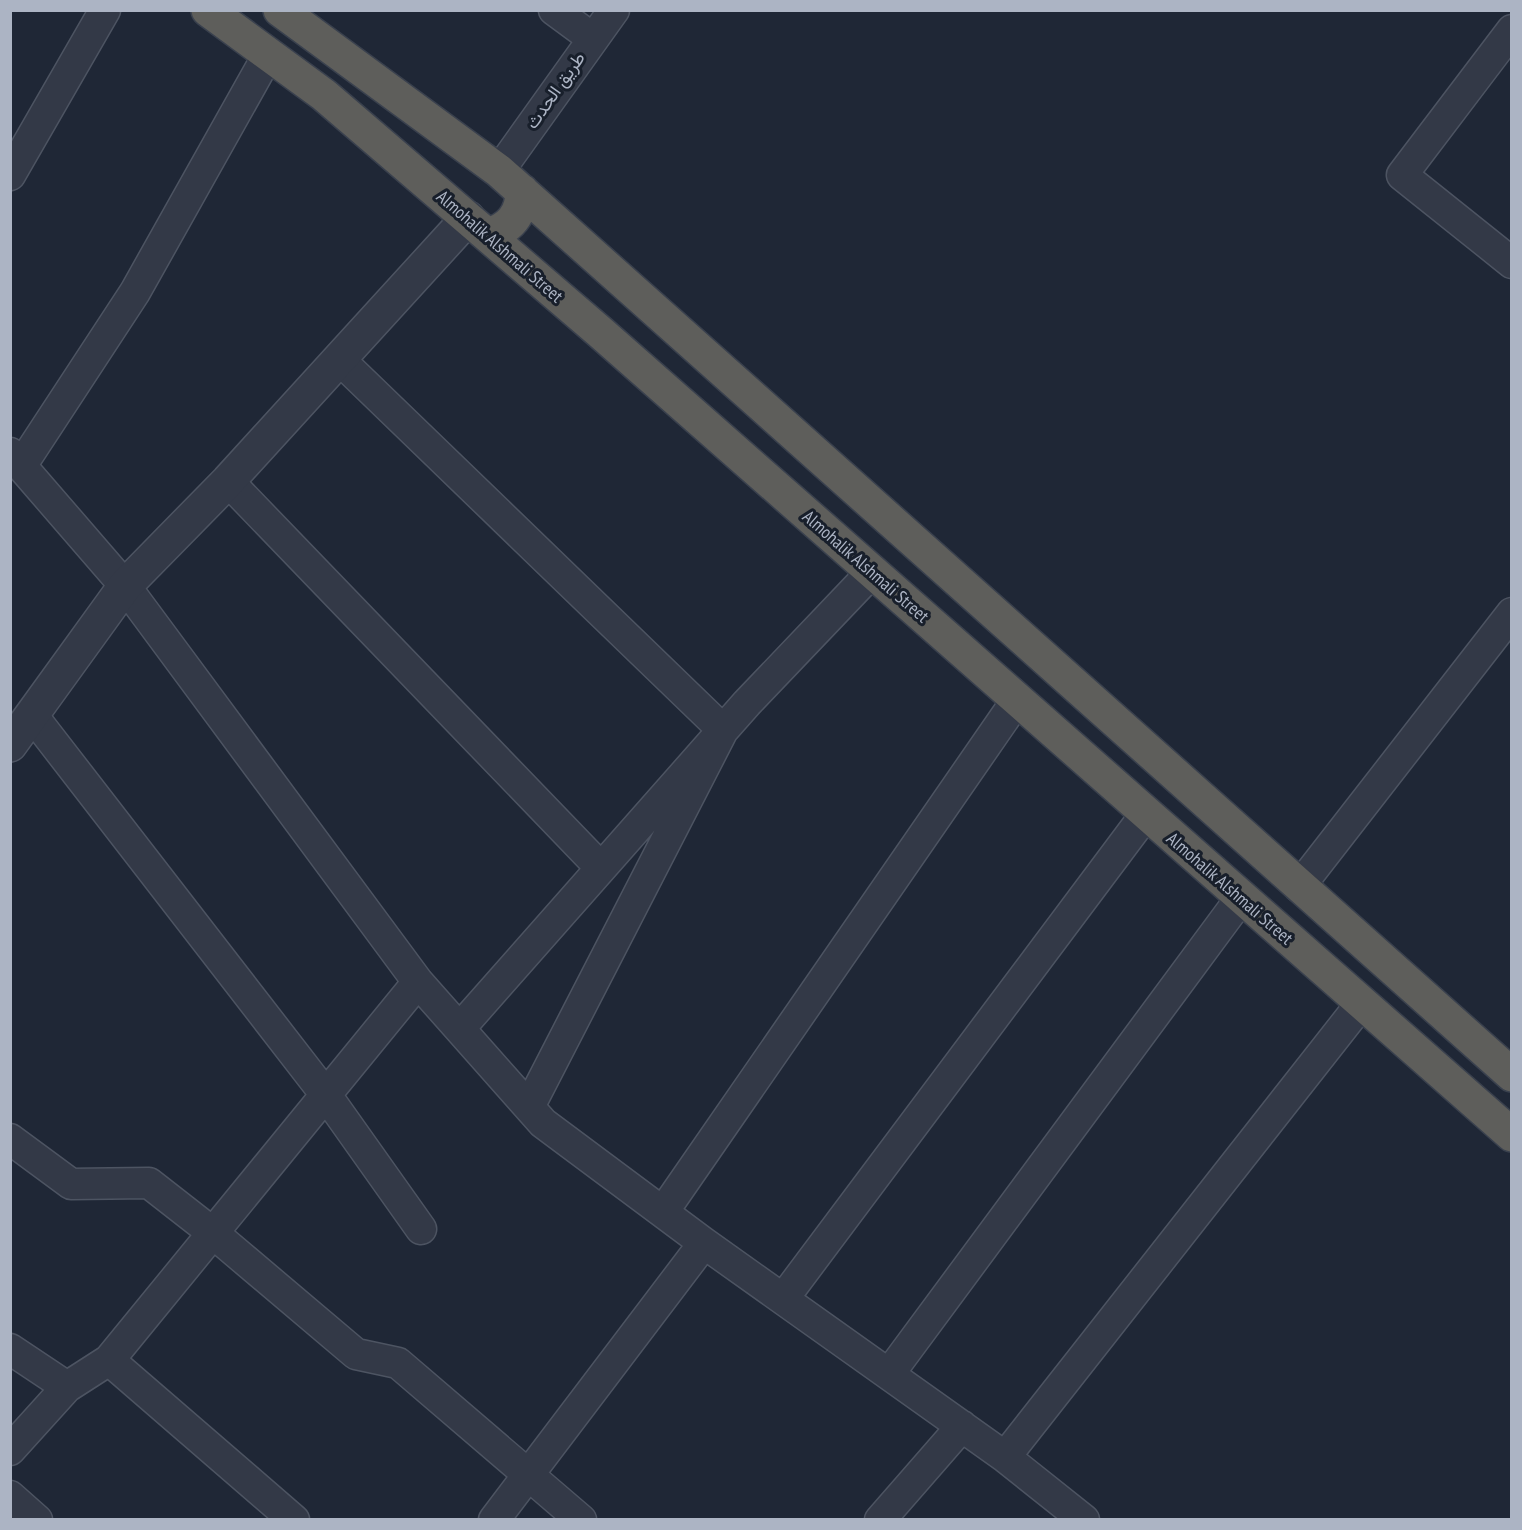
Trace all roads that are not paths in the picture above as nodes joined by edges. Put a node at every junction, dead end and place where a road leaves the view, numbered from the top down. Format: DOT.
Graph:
graph roads {
  1 [pos="105,10"];
  2 [pos="208,10"];
  3 [pos="280,10"];
  4 [pos="554,10"];
  5 [pos="614,10"];
  6 [pos="1512,30"];
  7 [pos="592,38"];
  8 [pos="268,54"];
  9 [pos="500,173"];
  10 [pos="10,176"];
  11 [pos="442,195"];
  12 [pos="478,227"];
  13 [pos="1512,262"];
  14 [pos="339,359"];
  15 [pos="16,460"];
  16 [pos="228,481"];
  17 [pos="872,572"];
  18 [pos="125,586"];
  19 [pos="1512,613"];
  20 [pos="1017,700"];
  21 [pos="32,714"];
  22 [pos="723,730"];
  23 [pos="10,745"];
  24 [pos="1146,814"];
  25 [pos="601,868"];
  26 [pos="1299,887"];
  27 [pos="1241,898"];
  28 [pos="418,981"];
  29 [pos="1361,1004"];
  30 [pos="460,1028"];
  31 [pos="1507,1063"];
  32 [pos="326,1095"];
  33 [pos="529,1107"];
  34 [pos="1512,1135"];
  35 [pos="10,1139"];
  36 [pos="663,1212"];
  37 [pos="421,1229"];
  38 [pos="213,1233"];
  39 [pos="704,1243"];
  40 [pos="783,1299"];
  41 [pos="10,1349"];
  42 [pos="109,1360"];
  43 [pos="889,1374"];
  44 [pos="67,1387"];
  45 [pos="962,1426"];
  46 [pos="10,1450"];
  47 [pos="1005,1456"];
  48 [pos="528,1474"];
  49 [pos="10,1496"];
  50 [pos="37,1520"];
  51 [pos="294,1520"];
  52 [pos="494,1520"];
  53 [pos="581,1520"];
  54 [pos="880,1520"];
  55 [pos="1084,1520"];
  1 -- 10 [label="street"];
  2 -- 8 [label="highway, Almohalik Alshmali Street"];
  3 -- 9 [label="highway"];
  4 -- 7 [label="street"];
  5 -- 7 [label="street, طريق الحدث"];
  6 -- 13 [label="street"];
  7 -- 9 [label="street, طريق الحدث"];
  8 -- 11 [label="highway, Almohalik Alshmali Street"];
  8 -- 15 [label="street"];
  9 -- 11 [label="highway"];
  9 -- 12 [label="highway"];
  9 -- 26 [label="highway"];
  11 -- 12 [label="highway, Almohalik Alshmali Street"];
  12 -- 14 [label="street"];
  12 -- 17 [label="highway, Almohalik Alshmali Street"];
  14 -- 16 [label="street"];
  14 -- 22 [label="street"];
  15 -- 18 [label="street"];
  16 -- 18 [label="street"];
  16 -- 25 [label="street"];
  17 -- 20 [label="highway, Almohalik Alshmali Street"];
  17 -- 22 [label="street"];
  18 -- 21 [label="street"];
  18 -- 28 [label="street"];
  19 -- 26 [label="street"];
  20 -- 24 [label="highway, Almohalik Alshmali Street"];
  20 -- 36 [label="street"];
  21 -- 23 [label="street"];
  21 -- 32 [label="street"];
  22 -- 25 [label="street"];
  22 -- 33 [label="street"];
  24 -- 27 [label="highway, Almohalik Alshmali Street"];
  24 -- 40 [label="street"];
  25 -- 30 [label="street"];
  26 -- 31 [label="highway"];
  27 -- 29 [label="highway, Almohalik Alshmali Street"];
  27 -- 43 [label="street"];
  28 -- 30 [label="street"];
  28 -- 32 [label="street"];
  29 -- 34 [label="highway, Almohalik Alshmali Street"];
  29 -- 47 [label="street"];
  30 -- 33 [label="street"];
  32 -- 37 [label="street"];
  32 -- 38 [label="street"];
  33 -- 36 [label="street"];
  35 -- 38 [label="street"];
  36 -- 39 [label="street"];
  38 -- 42 [label="street"];
  38 -- 48 [label="street"];
  39 -- 40 [label="street"];
  39 -- 48 [label="street"];
  40 -- 43 [label="street"];
  41 -- 44 [label="street"];
  42 -- 44 [label="street"];
  42 -- 51 [label="street"];
  43 -- 45 [label="street"];
  44 -- 46 [label="street"];
  45 -- 47 [label="street"];
  45 -- 54 [label="street"];
  47 -- 55 [label="street"];
  48 -- 52 [label="street"];
  48 -- 53 [label="street"];
  49 -- 50 [label="street"];
}
